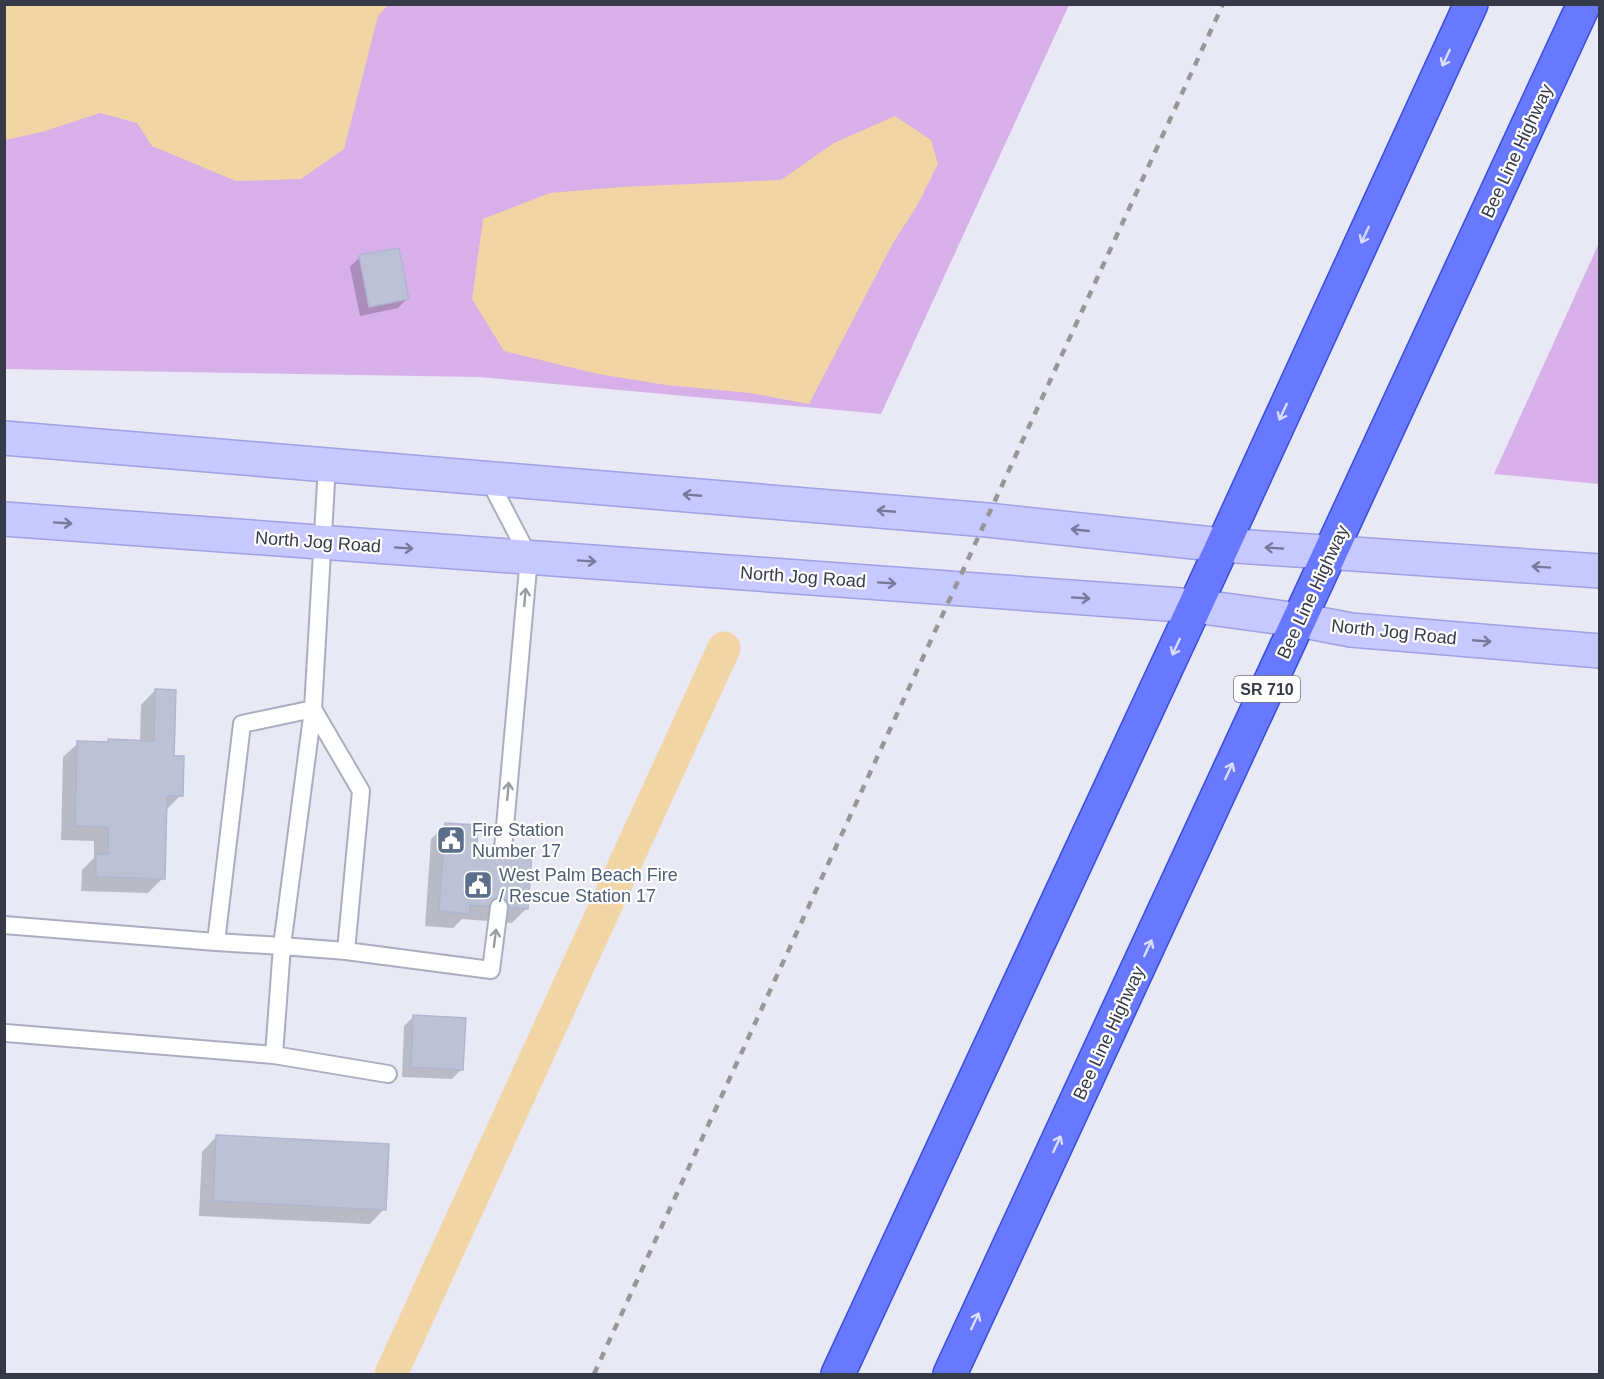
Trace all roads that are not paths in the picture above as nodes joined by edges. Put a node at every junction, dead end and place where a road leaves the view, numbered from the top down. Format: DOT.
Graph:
graph roads {
  1 [pos="1470,4"];
  2 [pos="1584,4"];
  3 [pos="4,438"];
  4 [pos="327,465"];
  5 [pos="489,478"];
  6 [pos="4,519"];
  7 [pos="322,542"];
  8 [pos="1222,545"];
  9 [pos="1333,552"];
  10 [pos="529,557"];
  11 [pos="1599,571"];
  12 [pos="1195,606"];
  13 [pos="1299,620"];
  14 [pos="1599,651"];
  15 [pos="313,709"];
  16 [pos="503,849"];
  17 [pos="499,907"];
  18 [pos="4,925"];
  19 [pos="216,942"];
  20 [pos="282,946"];
  21 [pos="346,951"];
  22 [pos="6,1033"];
  23 [pos="274,1055"];
  24 [pos="388,1074"];
  25 [pos="838,1374"];
  26 [pos="950,1374"];
  1 -- 8 [label="highway, one-way"];
  2 -- 9 [label="highway, Bee Line Highway / SR 710"];
  3 -- 4 [label="main road"];
  4 -- 5 [label="main road"];
  4 -- 7 [label="lane"];
  8 -- 5 [label="main road, one-way"];
  5 -- 10 [label="lane"];
  6 -- 7 [label="main road, North Jog Road, one-way"];
  7 -- 10 [label="main road, North Jog Road, one-way"];
  7 -- 15 [label="lane"];
  9 -- 8 [label="main road, one-way"];
  8 -- 12 [label="highway"];
  11 -- 9 [label="main road, one-way"];
  9 -- 13 [label="highway, Bee Line Highway / SR 710"];
  10 -- 12 [label="main road, North Jog Road, one-way"];
  16 -- 10 [label="lane, one-way"];
  12 -- 13 [label="main road, North Jog Road"];
  12 -- 25 [label="highway, one-way"];
  13 -- 14 [label="main road, North Jog Road, one-way"];
  26 -- 13 [label="highway, Bee Line Highway / SR 710, one-way"];
  15 -- 19 [label="lane"];
  15 -- 20 [label="lane"];
  15 -- 21 [label="lane"];
  21 -- 17 [label="lane, one-way"];
  18 -- 19 [label="lane"];
  19 -- 20 [label="lane"];
  20 -- 21 [label="lane"];
  20 -- 23 [label="lane"];
  22 -- 23 [label="lane"];
  23 -- 24 [label="lane"];
}
